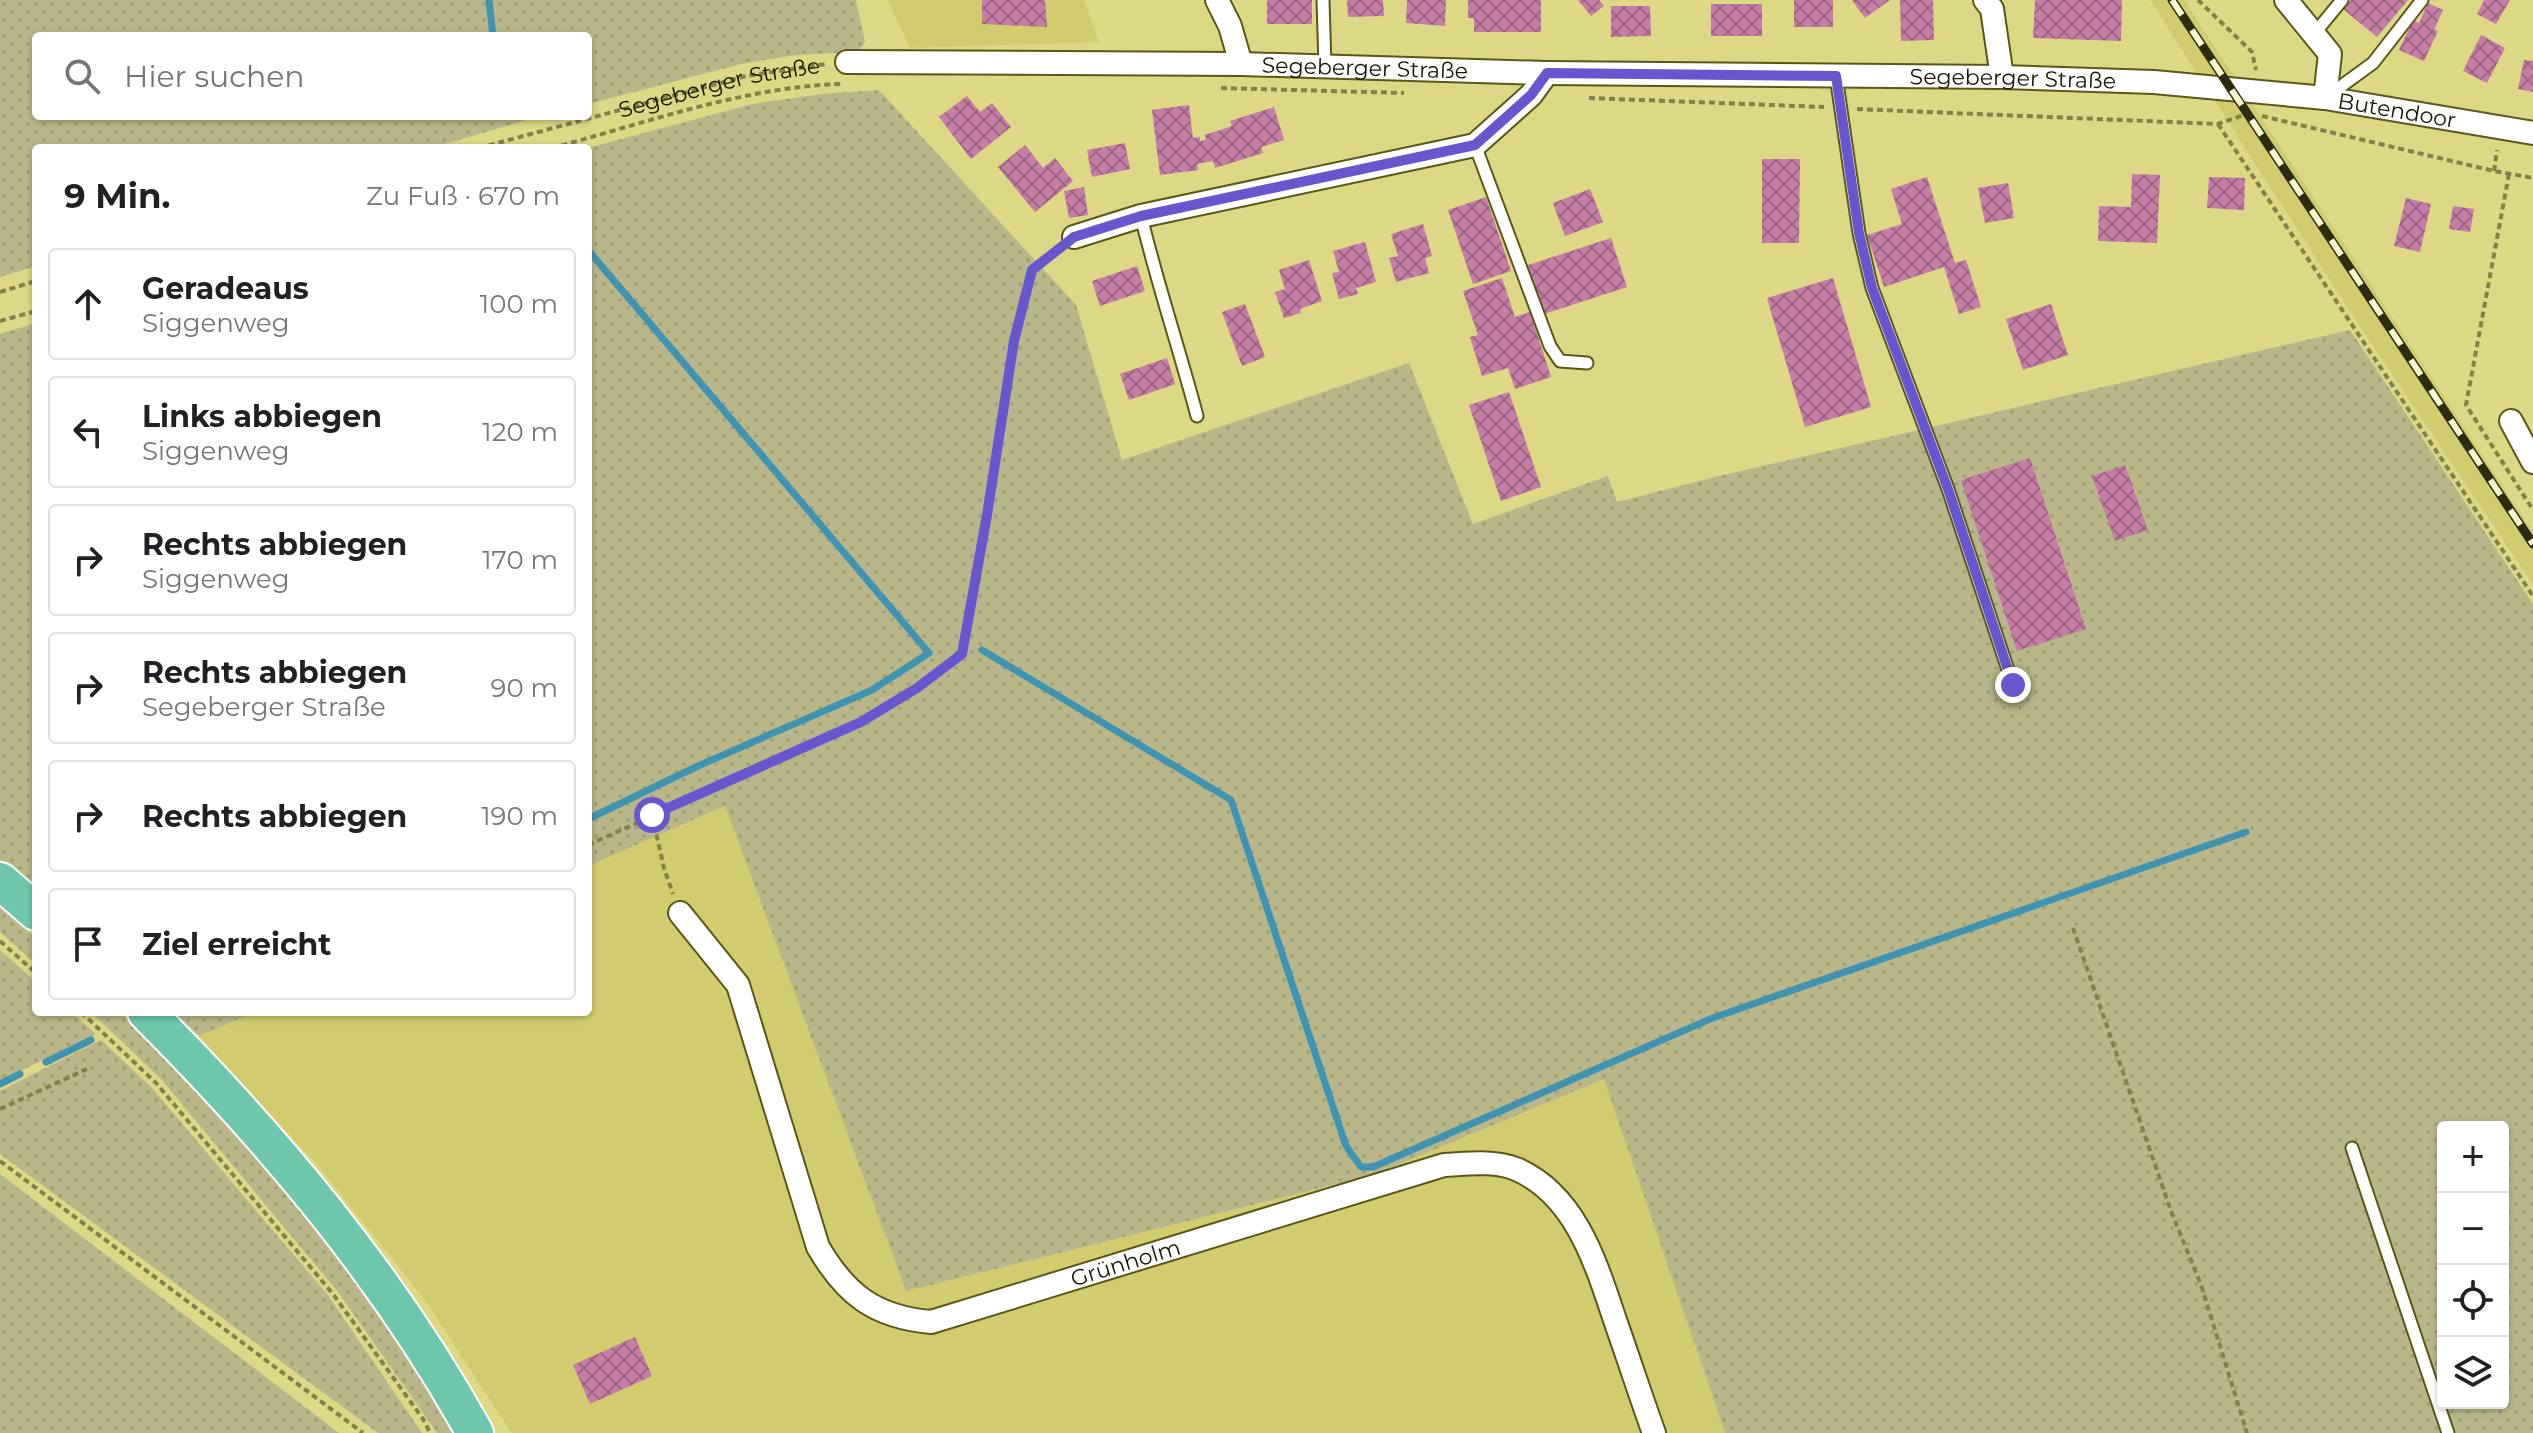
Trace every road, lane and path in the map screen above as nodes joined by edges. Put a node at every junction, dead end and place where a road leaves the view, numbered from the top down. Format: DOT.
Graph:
graph roads {
  1 [pos="1217,0"];
  2 [pos="1323,0"];
  3 [pos="1985,0"];
  4 [pos="2198,0"];
  5 [pos="2286,0"];
  6 [pos="2342,0"];
  7 [pos="2422,0"];
  8 [pos="2314,34"];
  9 [pos="847,62"];
  10 [pos="1241,64"];
  11 [pos="1325,66"];
  12 [pos="1547,73"];
  13 [pos="1836,76"];
  14 [pos="2002,77"];
  15 [pos="817,85"];
  16 [pos="2260,91"];
  17 [pos="2325,98"];
  18 [pos="592,118"];
  19 [pos="583,120"];
  20 [pos="2533,133"];
  21 [pos="494,144"];
  22 [pos="567,144"];
  23 [pos="1475,145"];
  24 [pos="2509,174"];
  25 [pos="2533,178"];
  26 [pos="1141,216"];
  27 [pos="1074,237"];
  28 [pos="32,282"];
  29 [pos="0,292"];
  30 [pos="32,312"];
  31 [pos="0,321"];
  32 [pos="1587,363"];
  33 [pos="1197,416"];
  34 [pos="2511,421"];
  35 [pos="2533,462"];
  36 [pos="2533,510"];
  37 [pos="2533,596"];
  38 [pos="2013,685"];
  39 [pos="652,815"];
  40 [pos="592,843"];
  41 [pos="0,881"];
  42 [pos="32,909"];
  43 [pos="680,913"];
  44 [pos="2073,928"];
  45 [pos="0,941"];
  46 [pos="32,969"];
  47 [pos="85,1016"];
  48 [pos="150,1016"];
  49 [pos="87,1069"];
  50 [pos="0,1109"];
  51 [pos="2352,1148"];
  52 [pos="0,1161"];
  53 [pos="363,1433"];
  54 [pos="430,1433"];
  55 [pos="475,1433"];
  56 [pos="1654,1433"];
  57 [pos="2247,1433"];
  58 [pos="2448,1433"];
  1 -- 10 [label="street"];
  2 -- 11 [label="lane"];
  3 -- 14 [label="street"];
  4 -- 16 [label="path"];
  5 -- 8 [label="street"];
  6 -- 8 [label="lane"];
  7 -- 17 [label="lane"];
  8 -- 17 [label="street"];
  9 -- 10 [label="street, Segeberger Straße"];
  9 -- 18 [label="path, Segeberger Straße"];
  10 -- 11 [label="street, Segeberger Straße"];
  11 -- 12 [label="street, Segeberger Straße"];
  12 -- 13 [label="street, Segeberger Straße"];
  12 -- 23 [label="street"];
  13 -- 14 [label="street, Segeberger Straße"];
  13 -- 38 [label="lane"];
  14 -- 16 [label="street, Segeberger Straße"];
  15 -- 22 [label="path"];
  16 -- 17 [label="street, Butendoor"];
  17 -- 20 [label="street, Butendoor"];
  19 -- 21 [label="path, Segeberger Straße"];
  23 -- 26 [label="street"];
  23 -- 32 [label="lane"];
  24 -- 25 [label="path"];
  24 -- 36 [label="path"];
  24 -- 37 [label="path"];
  26 -- 27 [label="street"];
  26 -- 33 [label="lane"];
  27 -- 39 [label="path"];
  28 -- 29 [label="path"];
  30 -- 31 [label="path"];
  34 -- 35 [label="street"];
  39 -- 40 [label="path"];
  39 -- 43 [label="path"];
  41 -- 42 [label="main road"];
  43 -- 56 [label="street, Grünholm"];
  44 -- 57 [label="path"];
  45 -- 46 [label="path"];
  47 -- 54 [label="path"];
  48 -- 55 [label="main road"];
  49 -- 50 [label="path"];
  51 -- 58 [label="lane"];
  52 -- 53 [label="path"];
}
